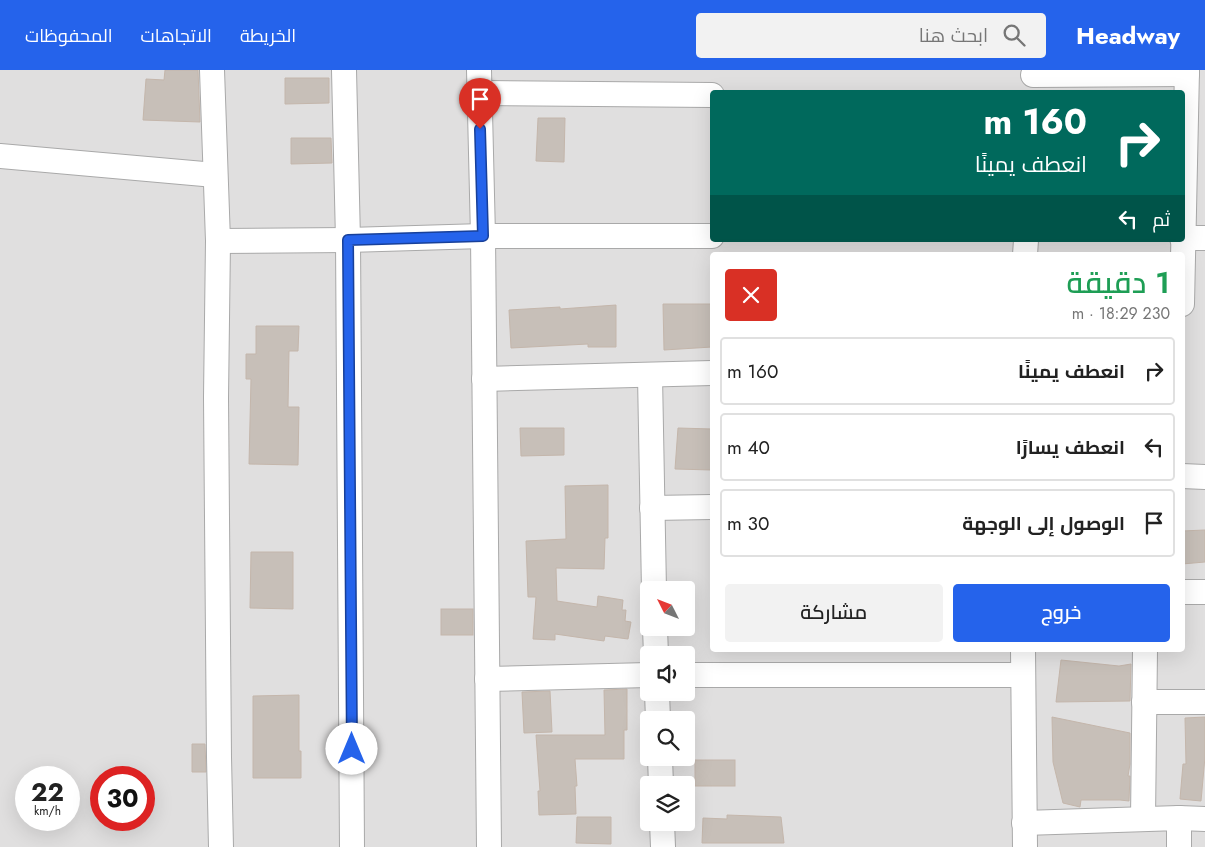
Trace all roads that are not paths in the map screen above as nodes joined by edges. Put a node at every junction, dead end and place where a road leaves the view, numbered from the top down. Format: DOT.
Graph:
graph roads {
  1 [pos="212,70"];
  2 [pos="344,70"];
  3 [pos="1187,72"];
  4 [pos="1033,79"];
  5 [pos="479,82"];
  6 [pos="710,94"];
  7 [pos="1185,155"];
  8 [pos="0,156"];
  9 [pos="216,175"];
  10 [pos="483,236"];
  11 [pos="710,236"];
  12 [pos="1185,238"];
  13 [pos="1205,238"];
  14 [pos="348,240"];
  15 [pos="218,241"];
  16 [pos="710,373"];
  17 [pos="650,376"];
  18 [pos="484,379"];
  19 [pos="1185,476"];
  20 [pos="1205,476"];
  21 [pos="710,507"];
  22 [pos="652,508"];
  23 [pos="654,581"];
  24 [pos="1185,592"];
  25 [pos="1205,592"];
  26 [pos="1023,652"];
  27 [pos="1145,652"];
  28 [pos="640,675"];
  29 [pos="695,675"];
  30 [pos="1022,675"];
  31 [pos="487,679"];
  32 [pos="1144,702"];
  33 [pos="1205,702"];
  34 [pos="1179,818"];
  35 [pos="1143,819"];
  36 [pos="1205,819"];
  37 [pos="1024,823"];
  38 [pos="662,831"];
  39 [pos="221,847"];
  40 [pos="352,847"];
  41 [pos="489,847"];
  42 [pos="663,847"];
  43 [pos="1025,847"];
  44 [pos="1179,847"];
  1 -- 9 [label="street"];
  2 -- 14 [label="street"];
  3 -- 4 [label="street"];
  3 -- 7 [label="street"];
  5 -- 6 [label="street"];
  5 -- 10 [label="street"];
  8 -- 9 [label="street"];
  9 -- 15 [label="street"];
  10 -- 11 [label="street"];
  10 -- 14 [label="street"];
  10 -- 18 [label="street"];
  12 -- 13 [label="street"];
  14 -- 15 [label="street"];
  14 -- 40 [label="street"];
  15 -- 39 [label="street"];
  16 -- 17 [label="street"];
  17 -- 18 [label="street"];
  17 -- 22 [label="street"];
  18 -- 31 [label="street"];
  19 -- 20 [label="street"];
  21 -- 22 [label="street"];
  22 -- 23 [label="street"];
  24 -- 25 [label="street"];
  26 -- 30 [label="street"];
  27 -- 32 [label="street"];
  28 -- 31 [label="street"];
  29 -- 30 [label="street"];
  30 -- 37 [label="street"];
  31 -- 41 [label="street"];
  32 -- 33 [label="street"];
  32 -- 35 [label="street"];
  34 -- 35 [label="street"];
  34 -- 36 [label="street"];
  34 -- 44 [label="street"];
  35 -- 37 [label="street"];
  37 -- 43 [label="street"];
  38 -- 42 [label="street"];
}
